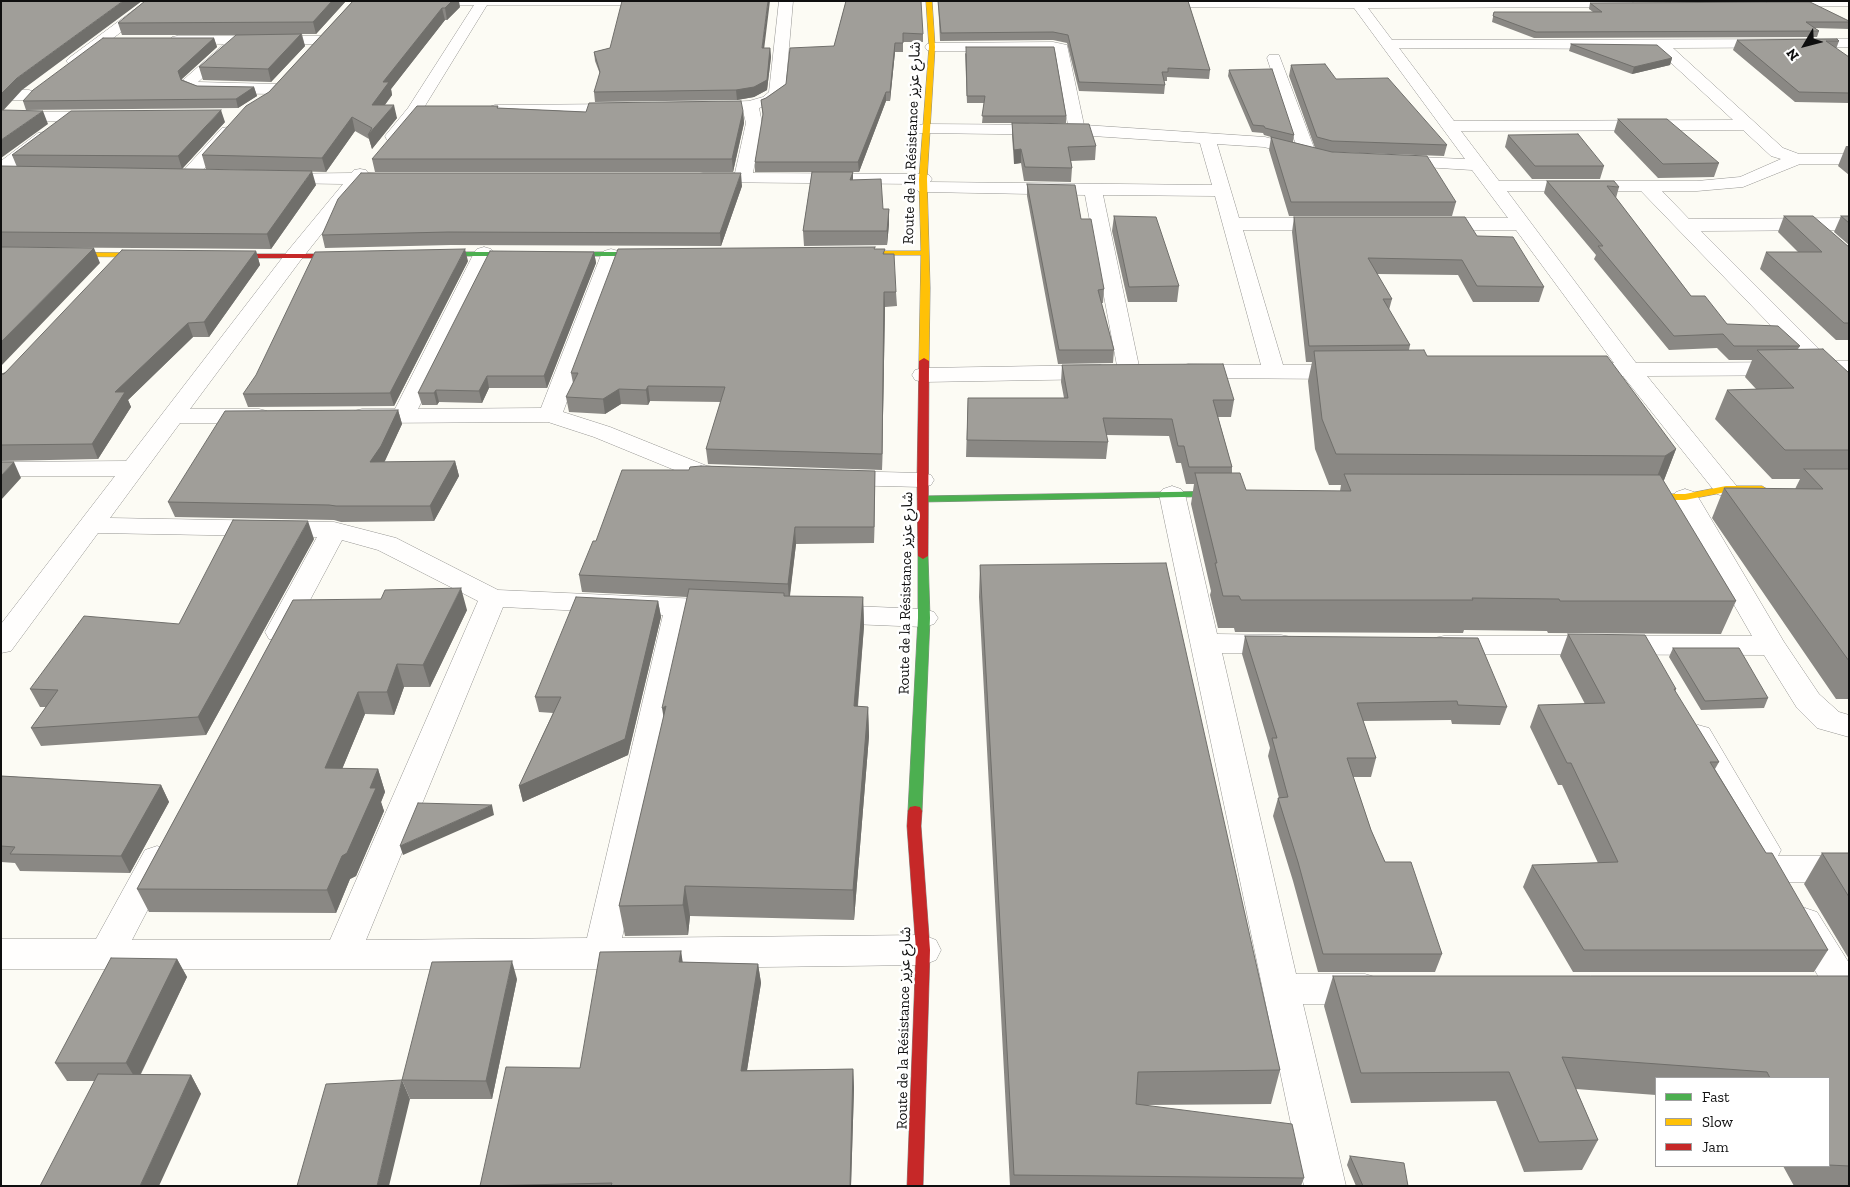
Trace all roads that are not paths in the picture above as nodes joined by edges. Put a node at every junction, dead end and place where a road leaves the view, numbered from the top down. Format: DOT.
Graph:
graph roads {
  1 [pos="155,1"];
  2 [pos="408,1"];
  3 [pos="730,1"];
  4 [pos="786,1"];
  5 [pos="929,1"];
  6 [pos="482,2"];
  7 [pos="1242,2"];
  8 [pos="1506,2"];
  9 [pos="1755,2"];
  10 [pos="1785,2"];
  11 [pos="1849,2"];
  12 [pos="1135,3"];
  13 [pos="1358,3"];
  14 [pos="1636,3"];
  15 [pos="1809,18"];
  16 [pos="332,27"];
  17 [pos="1825,28"];
  18 [pos="129,40"];
  19 [pos="158,40"];
  20 [pos="236,40"];
  21 [pos="320,40"];
  22 [pos="100,41"];
  23 [pos="1388,44"];
  24 [pos="1660,44"];
  25 [pos="932,47"];
  26 [pos="308,54"];
  27 [pos="1274,58"];
  28 [pos="60,71"];
  29 [pos="289,75"];
  30 [pos="276,89"];
  31 [pos="1,95"];
  32 [pos="258,106"];
  33 [pos="750,106"];
  34 [pos="639,108"];
  35 [pos="688,108"];
  36 [pos="482,110"];
  37 [pos="117,117"];
  38 [pos="69,118"];
  39 [pos="237,122"];
  40 [pos="1746,125"];
  41 [pos="1450,126"];
  42 [pos="925,129"];
  43 [pos="1077,130"];
  44 [pos="1207,138"];
  45 [pos="1307,153"];
  46 [pos="1324,158"];
  47 [pos="1796,159"];
  48 [pos="1849,159"];
  49 [pos="1375,161"];
  50 [pos="1479,165"];
  51 [pos="1,169"];
  52 [pos="1,174"];
  53 [pos="21,174"];
  54 [pos="167,177"];
  55 [pos="187,177"];
  56 [pos="207,177"];
  57 [pos="257,178"];
  58 [pos="683,178"];
  59 [pos="743,178"];
  60 [pos="356,179"];
  61 [pos="406,179"];
  62 [pos="924,183"];
  63 [pos="1494,186"];
  64 [pos="1646,186"];
  65 [pos="1093,189"];
  66 [pos="1222,191"];
  67 [pos="1231,224"];
  68 [pos="1348,224"];
  69 [pos="1416,224"];
  70 [pos="1523,224"];
  71 [pos="1812,224"];
  72 [pos="1849,224"];
  73 [pos="1685,225"];
  74 [pos="1834,244"];
  75 [pos="484,253"];
  76 [pos="924,253"];
  77 [pos="1,254"];
  78 [pos="122,254"];
  79 [pos="412,254"];
  80 [pos="661,254"];
  81 [pos="837,254"];
  82 [pos="170,255"];
  83 [pos="362,255"];
  84 [pos="611,255"];
  85 [pos="208,256"];
  86 [pos="293,257"];
  87 [pos="102,276"];
  88 [pos="1825,368"];
  89 [pos="1849,368"];
  90 [pos="1561,370"];
  91 [pos="1630,370"];
  92 [pos="1129,371"];
  93 [pos="1274,372"];
  94 [pos="1372,372"];
  95 [pos="923,375"];
  96 [pos="550,415"];
  97 [pos="173,416"];
  98 [pos="278,416"];
  99 [pos="344,416"];
  100 [pos="403,416"];
  101 [pos="134,468"];
  102 [pos="1,469"];
  103 [pos="752,475"];
  104 [pos="812,477"];
  105 [pos="1726,488"];
  106 [pos="1774,489"];
  107 [pos="922,490"];
  108 [pos="1172,494"];
  109 [pos="1241,494"];
  110 [pos="1626,497"];
  111 [pos="1685,497"];
  112 [pos="90,525"];
  113 [pos="334,530"];
  114 [pos="494,598"];
  115 [pos="1,606"];
  116 [pos="29,606"];
  117 [pos="679,607"];
  118 [pos="748,610"];
  119 [pos="806,613"];
  120 [pos="924,618"];
  121 [pos="1206,643"];
  122 [pos="1,644"];
  123 [pos="1304,644"];
  124 [pos="1420,645"];
  125 [pos="1772,646"];
  126 [pos="264,660"];
  127 [pos="1686,714"];
  128 [pos="1849,726"];
  129 [pos="171,833"];
  130 [pos="1774,869"];
  131 [pos="1849,869"];
  132 [pos="923,950"];
  133 [pos="1,954"];
  134 [pos="600,954"];
  135 [pos="106,955"];
  136 [pos="342,955"];
  137 [pos="1282,989"];
  138 [pos="1400,989"];
  139 [pos="1805,989"];
  140 [pos="1847,993"];
  141 [pos="915,1186"];
  142 [pos="1325,1186"];
  1 -- 22 [label="street"];
  2 -- 6 [label="street"];
  3 -- 6 [label="street"];
  4 -- 33 [label="street"];
  5 -- 25 [label="main road, Route de la Résistance شارع عزيز"];
  6 -- 60 [label="street"];
  7 -- 12 [label="street"];
  7 -- 13 [label="street"];
  8 -- 13 [label="street"];
  8 -- 14 [label="street"];
  9 -- 10 [label="street"];
  10 -- 11 [label="street"];
  10 -- 15 [label="street"];
  13 -- 23 [label="street"];
  16 -- 21 [label="street"];
  17 -- 24 [label="street"];
  18 -- 22 [label="street"];
  19 -- 20 [label="street"];
  20 -- 21 [label="street"];
  20 -- 30 [label="street"];
  21 -- 26 [label="street"];
  22 -- 28 [label="street"];
  23 -- 24 [label="street"];
  23 -- 41 [label="street"];
  24 -- 40 [label="street"];
  25 -- 42 [label="main road, Route de la Résistance شارع عزيز"];
  25 -- 43 [label="street"];
  27 -- 45 [label="street"];
  29 -- 30 [label="street"];
  30 -- 32 [label="street"];
  31 -- 38 [label="street"];
  33 -- 35 [label="street"];
  33 -- 59 [label="street"];
  34 -- 36 [label="street"];
  37 -- 38 [label="street"];
  38 -- 51 [label="street"];
  39 -- 55 [label="street"];
  40 -- 41 [label="street"];
  40 -- 47 [label="street"];
  41 -- 50 [label="street"];
  42 -- 43 [label="street"];
  42 -- 62 [label="main road, Route de la Résistance شارع عزيز"];
  43 -- 44 [label="street"];
  44 -- 45 [label="street"];
  44 -- 66 [label="street"];
  45 -- 46 [label="street"];
  47 -- 48 [label="street"];
  47 -- 64 [label="street"];
  49 -- 50 [label="street"];
  50 -- 63 [label="street"];
  52 -- 53 [label="street"];
  54 -- 55 [label="street"];
  55 -- 56 [label="street"];
  57 -- 60 [label="street"];
  58 -- 59 [label="street"];
  59 -- 62 [label="street"];
  60 -- 61 [label="street"];
  60 -- 86 [label="street"];
  62 -- 65 [label="street"];
  62 -- 76 [label="main road, Route de la Résistance شارع عزيز"];
  63 -- 64 [label="street"];
  63 -- 70 [label="street"];
  64 -- 73 [label="street"];
  65 -- 66 [label="street"];
  65 -- 92 [label="street"];
  66 -- 67 [label="street"];
  67 -- 68 [label="street"];
  67 -- 93 [label="street"];
  69 -- 70 [label="street"];
  70 -- 91 [label="street"];
  71 -- 72 [label="street"];
  71 -- 73 [label="street"];
  71 -- 74 [label="street"];
  73 -- 88 [label="street"];
  75 -- 79 [label="main road"];
  75 -- 84 [label="main road"];
  75 -- 100 [label="street"];
  76 -- 81 [label="main road"];
  76 -- 95 [label="main road, Route de la Résistance شارع عزيز"];
  77 -- 78 [label="main road"];
  78 -- 82 [label="main road"];
  78 -- 87 [label="street"];
  80 -- 84 [label="main road"];
  83 -- 86 [label="main road"];
  84 -- 96 [label="street"];
  85 -- 86 [label="main road"];
  86 -- 97 [label="street"];
  88 -- 89 [label="street"];
  88 -- 91 [label="street"];
  90 -- 91 [label="street"];
  91 -- 105 [label="street"];
  92 -- 93 [label="street"];
  92 -- 95 [label="street"];
  93 -- 94 [label="street"];
  95 -- 107 [label="main road, Route de la Résistance شارع عزيز"];
  96 -- 100 [label="street"];
  96 -- 103 [label="street"];
  97 -- 98 [label="street"];
  97 -- 101 [label="street"];
  99 -- 100 [label="street"];
  101 -- 102 [label="street"];
  101 -- 112 [label="street"];
  104 -- 107 [label="street"];
  105 -- 106 [label="main road"];
  105 -- 111 [label="main road"];
  107 -- 108 [label="main road"];
  107 -- 120 [label="main road, Route de la Résistance شارع عزيز"];
  108 -- 109 [label="main road"];
  108 -- 121 [label="street"];
  110 -- 111 [label="main road"];
  111 -- 125 [label="street"];
  112 -- 113 [label="street"];
  112 -- 116 [label="street"];
  113 -- 114 [label="street"];
  113 -- 126 [label="street"];
  114 -- 117 [label="street"];
  114 -- 136 [label="street"];
  115 -- 116 [label="street"];
  116 -- 122 [label="street"];
  117 -- 118 [label="street"];
  117 -- 134 [label="street"];
  119 -- 120 [label="street"];
  120 -- 132 [label="main road, Route de la Résistance شارع عزيز"];
  121 -- 123 [label="street"];
  121 -- 137 [label="street"];
  124 -- 125 [label="street"];
  125 -- 128 [label="street"];
  127 -- 130 [label="street"];
  129 -- 135 [label="street"];
  130 -- 131 [label="street"];
  130 -- 140 [label="street"];
  132 -- 134 [label="street"];
  132 -- 141 [label="main road, Route de la Résistance شارع عزيز"];
  133 -- 135 [label="street"];
  134 -- 136 [label="street"];
  135 -- 136 [label="street"];
  137 -- 138 [label="street"];
  137 -- 142 [label="street"];
  139 -- 140 [label="street"];
}
